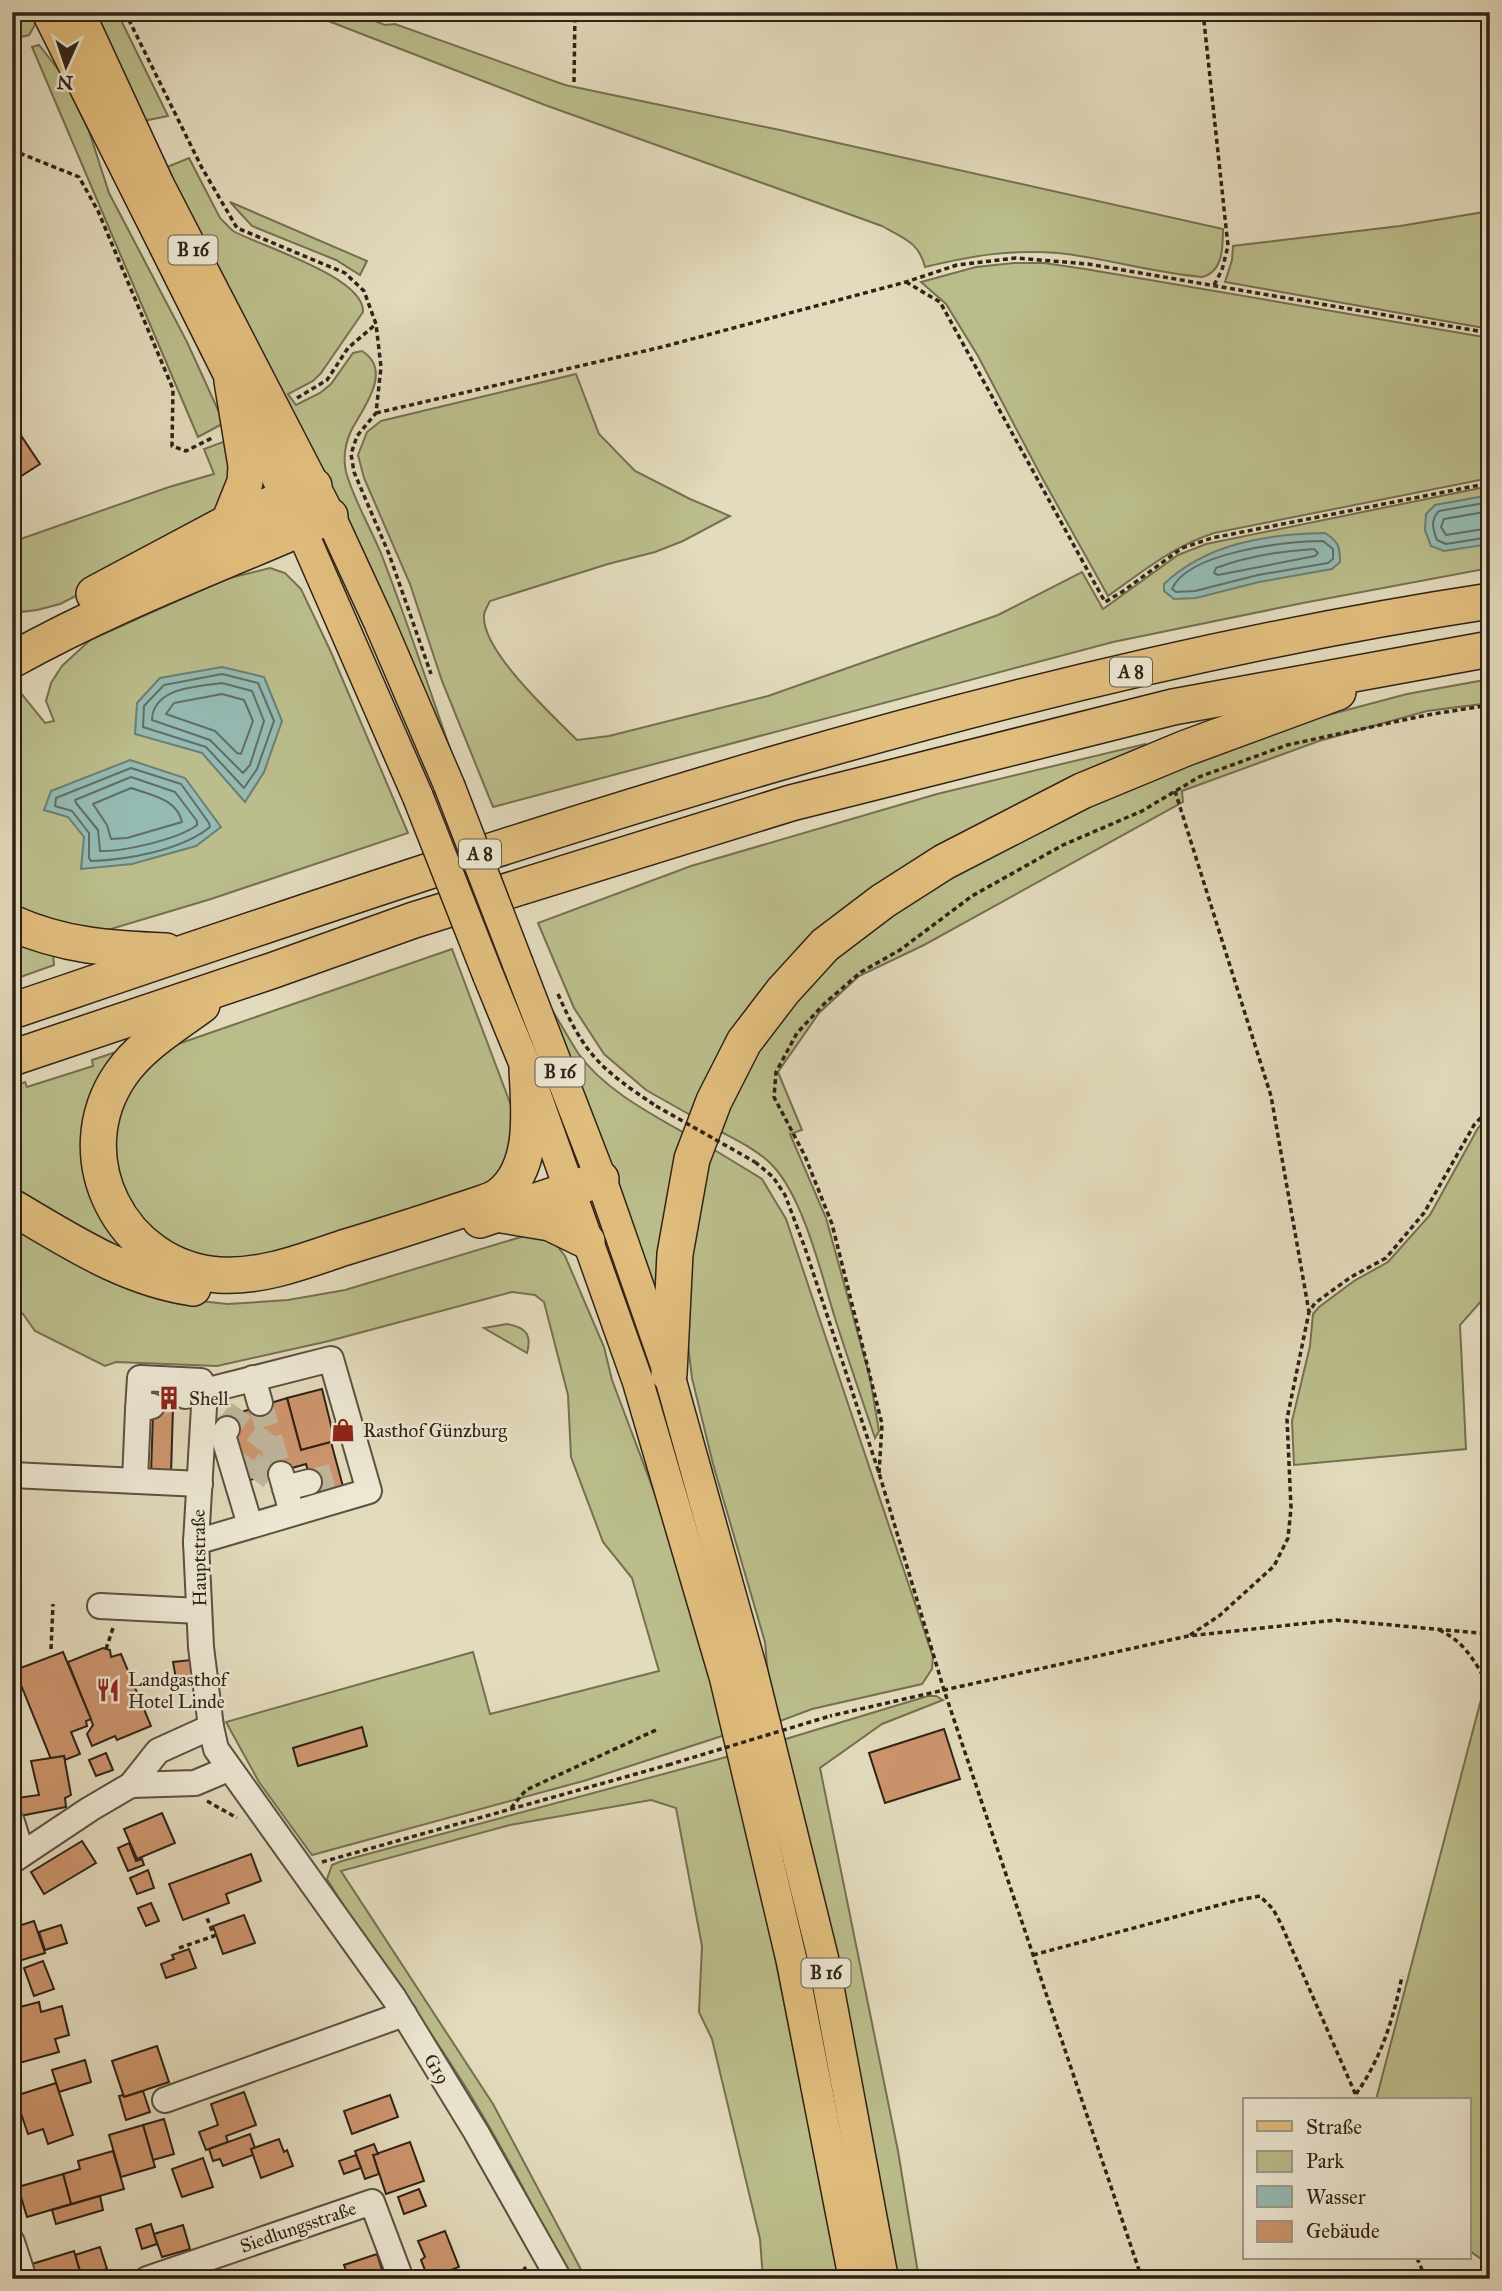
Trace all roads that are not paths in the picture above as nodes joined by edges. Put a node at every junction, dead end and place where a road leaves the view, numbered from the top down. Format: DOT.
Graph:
graph roads {
  1 [pos="47,12"];
  2 [pos="79,12"];
  3 [pos="232,381"];
  4 [pos="308,507"];
  5 [pos="229,522"];
  6 [pos="1490,601"];
  7 [pos="12,637"];
  8 [pos="1490,649"];
  9 [pos="12,660"];
  10 [pos="1400,664"];
  11 [pos="12,923"];
  12 [pos="186,952"];
  13 [pos="228,986"];
  14 [pos="12,1010"];
  15 [pos="12,1058"];
  16 [pos="527,1070"];
  17 [pos="601,1180"];
  18 [pos="568,1190"];
  19 [pos="12,1207"];
  20 [pos="498,1214"];
  21 [pos="587,1241"];
  22 [pos="669,1374"];
  23 [pos="195,1393"];
  24 [pos="227,1430"];
  25 [pos="12,1475"];
  26 [pos="135,1480"];
  27 [pos="291,1481"];
  28 [pos="200,1484"];
  29 [pos="292,1513"];
  30 [pos="250,1525"];
  31 [pos="196,1542"];
  32 [pos="100,1606"];
  33 [pos="200,1611"];
  34 [pos="211,1727"];
  35 [pos="228,1769"];
  36 [pos="131,1785"];
  37 [pos="12,1822"];
  38 [pos="17,1858"];
  39 [pos="301,1868"];
  40 [pos="404,2014"];
  41 [pos="165,2100"];
  42 [pos="12,2242"];
  43 [pos="24,2279"];
  44 [pos="147,2279"];
  45 [pos="401,2279"];
  46 [pos="559,2279"];
  47 [pos="854,2279"];
  48 [pos="883,2279"];
  1 -- 3 [label="main road, B 16"];
  2 -- 4 [label="main road, B 16"];
  3 -- 4 [label="main road, B 16"];
  3 -- 5 [label="highway"];
  4 -- 5 [label="highway"];
  4 -- 9 [label="highway"];
  4 -- 16 [label="main road, B 16, bridge"];
  4 -- 17 [label="main road, B 16, bridge"];
  5 -- 7 [label="highway"];
  6 -- 12 [label="highway, A 8"];
  8 -- 10 [label="highway, A 8"];
  10 -- 13 [label="highway, A 8"];
  10 -- 22 [label="highway"];
  11 -- 12 [label="highway"];
  12 -- 14 [label="highway, A 8"];
  13 -- 15 [label="highway, A 8"];
  13 -- 16 [label="highway"];
  16 -- 18 [label="main road, B 16"];
  17 -- 18 [label="highway"];
  17 -- 22 [label="main road, B 16"];
  18 -- 20 [label="highway"];
  18 -- 21 [label="main road, B 16"];
  19 -- 20 [label="highway"];
  20 -- 21 [label="highway"];
  21 -- 47 [label="main road, B 16"];
  22 -- 48 [label="main road, B 16"];
  23 -- 26 [label="street"];
  23 -- 28 [label="street, Hauptstraße"];
  23 -- 29 [label="street"];
  24 -- 30 [label="street"];
  25 -- 26 [label="street"];
  26 -- 28 [label="street"];
  27 -- 29 [label="street"];
  28 -- 31 [label="street, Hauptstraße"];
  29 -- 30 [label="street"];
  30 -- 31 [label="street"];
  31 -- 33 [label="street, Hauptstraße"];
  32 -- 33 [label="street"];
  33 -- 34 [label="street, Hauptstraße"];
  34 -- 35 [label="street, Hauptstraße"];
  34 -- 36 [label="street"];
  35 -- 36 [label="street"];
  35 -- 39 [label="street, Hauptstraße"];
  36 -- 38 [label="street"];
  37 -- 38 [label="street"];
  39 -- 40 [label="street, G19"];
  40 -- 41 [label="street"];
  40 -- 46 [label="street, G19"];
  42 -- 43 [label="street"];
  44 -- 45 [label="street, Siedlungsstraße"];
}
